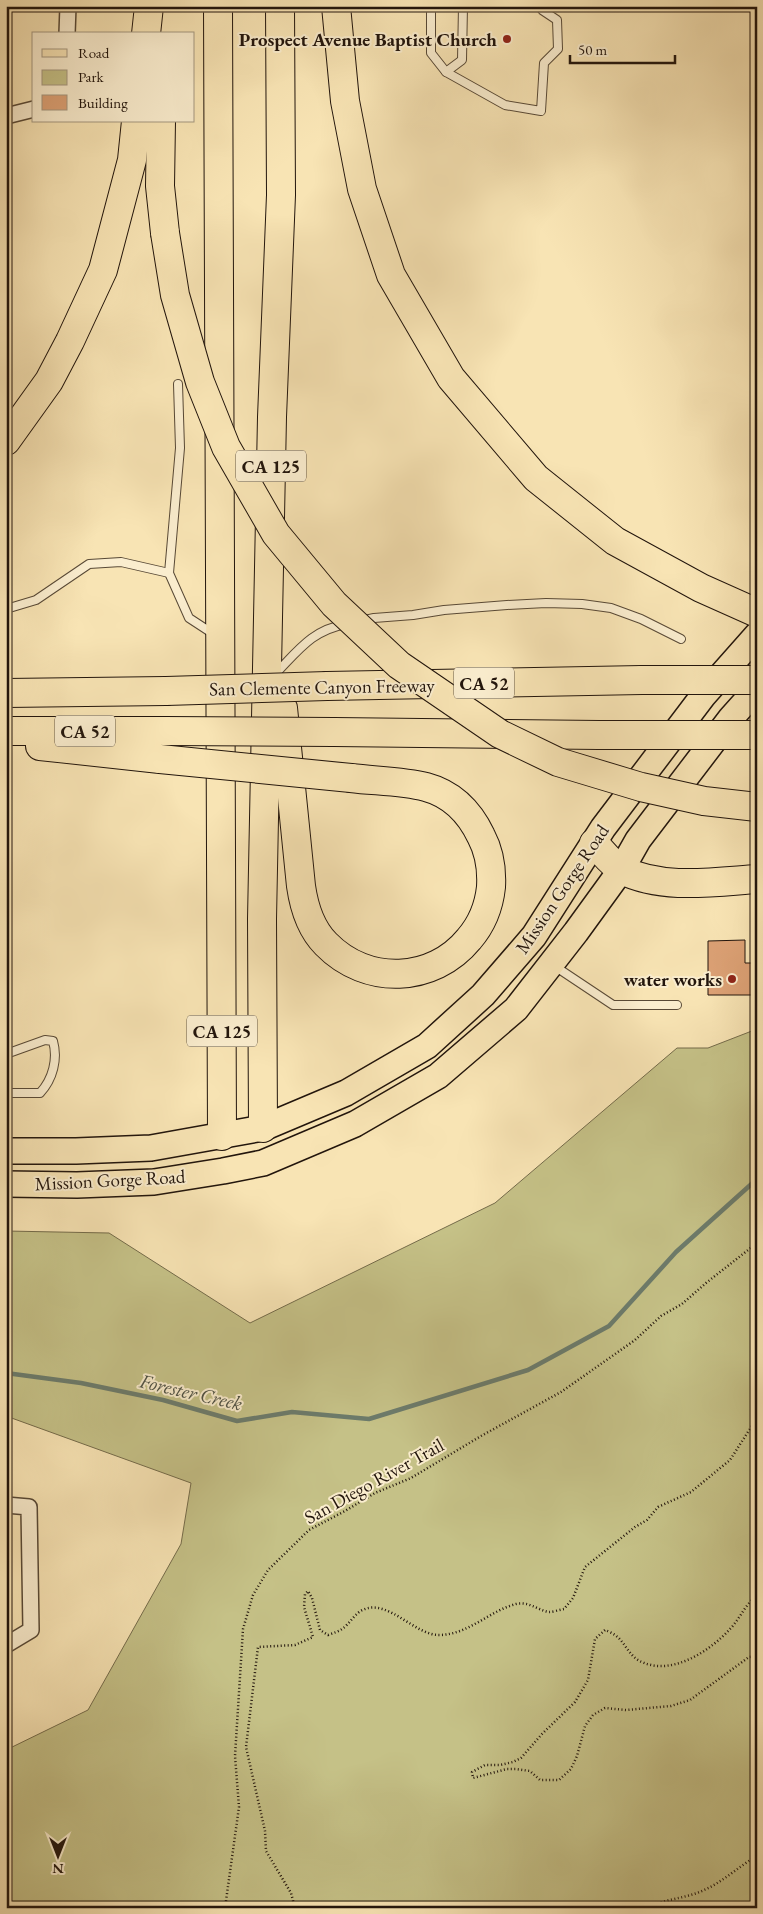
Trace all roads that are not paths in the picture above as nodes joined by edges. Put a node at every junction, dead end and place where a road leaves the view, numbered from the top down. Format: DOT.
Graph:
graph roads {
  1 [pos="68,6"];
  2 [pos="218,6"];
  3 [pos="280,6"];
  4 [pos="336,6"];
  5 [pos="431,6"];
  6 [pos="463,6"];
  7 [pos="542,6"];
  8 [pos="152,15"];
  9 [pos="67,32"];
  10 [pos="164,32"];
  11 [pos="446,72"];
  12 [pos="32,110"];
  13 [pos="6,116"];
  14 [pos="136,122"];
  15 [pos="161,122"];
  16 [pos="757,304"];
  17 [pos="757,312"];
  18 [pos="178,384"];
  19 [pos="6,441"];
  20 [pos="757,471"];
  21 [pos="269,568"];
  22 [pos="169,573"];
  23 [pos="6,609"];
  24 [pos="757,612"];
  25 [pos="757,635"];
  26 [pos="220,638"];
  27 [pos="681,639"];
  28 [pos="280,670"];
  29 [pos="757,680"];
  30 [pos="757,689"];
  31 [pos="6,694"];
  32 [pos="6,731"];
  33 [pos="757,735"];
  34 [pos="6,743"];
  35 [pos="757,807"];
  36 [pos="594,843"];
  37 [pos="621,870"];
  38 [pos="757,880"];
  39 [pos="551,964"];
  40 [pos="677,1005"];
  41 [pos="6,1054"];
  42 [pos="6,1093"];
  43 [pos="263,1128"];
  44 [pos="222,1136"];
  45 [pos="6,1151"];
  46 [pos="263,1163"];
  47 [pos="223,1171"];
  48 [pos="6,1184"];
  49 [pos="6,1506"];
  50 [pos="6,1645"];
  1 -- 9 [label="street"];
  2 -- 26 [label="highway, CA 125"];
  3 -- 21 [label="highway, CA 125"];
  4 -- 24 [label="highway"];
  5 -- 11 [label="lane"];
  6 -- 11 [label="lane"];
  7 -- 11 [label="lane"];
  8 -- 10 [label="highway"];
  12 -- 13 [label="street"];
  14 -- 19 [label="highway"];
  15 -- 35 [label="highway, bridge"];
  16 -- 17 [label="lane"];
  17 -- 20 [label="lane"];
  18 -- 22 [label="lane"];
  21 -- 28 [label="highway"];
  21 -- 43 [label="highway, CA 125"];
  22 -- 23 [label="lane"];
  22 -- 26 [label="lane"];
  25 -- 36 [label="main road, Mission Gorge Road"];
  26 -- 44 [label="highway, CA 125"];
  27 -- 28 [label="lane"];
  28 -- 34 [label="highway, bridge"];
  29 -- 31 [label="highway, San Clemente Canyon Freeway / CA 52, bridge"];
  30 -- 37 [label="main road, Mission Gorge Road"];
  32 -- 33 [label="highway, CA 52, bridge"];
  36 -- 37 [label="highway"];
  36 -- 43 [label="main road, Mission Gorge Road"];
  37 -- 38 [label="highway"];
  37 -- 39 [label="main road, Mission Gorge Road"];
  39 -- 40 [label="lane"];
  39 -- 46 [label="main road, Mission Gorge Road"];
  41 -- 42 [label="lane"];
  43 -- 44 [label="main road, Mission Gorge Road"];
  43 -- 46 [label="main road, CA 125"];
  44 -- 45 [label="main road, Mission Gorge Road"];
  44 -- 47 [label="main road, CA 125"];
  46 -- 47 [label="main road, Mission Gorge Road"];
  47 -- 48 [label="main road, Mission Gorge Road"];
  49 -- 50 [label="street"];
}
